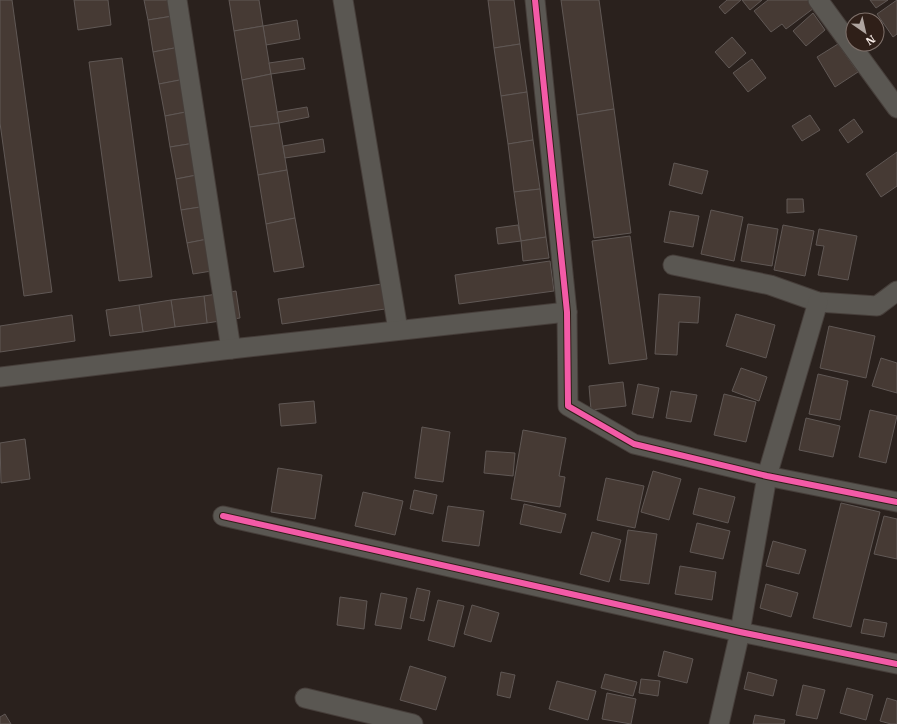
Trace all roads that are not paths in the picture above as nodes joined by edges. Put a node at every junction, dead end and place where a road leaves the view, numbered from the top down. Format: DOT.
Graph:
graph roads {
  1 [pos="178,0"];
  2 [pos="343,0"];
  3 [pos="535,0"];
  4 [pos="818,0"];
  5 [pos="897,108"];
  6 [pos="673,265"];
  7 [pos="897,290"];
  8 [pos="818,302"];
  9 [pos="567,312"];
  10 [pos="398,330"];
  11 [pos="231,349"];
  12 [pos="0,378"];
  13 [pos="767,476"];
  14 [pos="897,502"];
  15 [pos="223,516"];
  16 [pos="740,632"];
  17 [pos="897,664"];
  18 [pos="305,698"];
  19 [pos="413,724"];
  20 [pos="719,724"];
  1 -- 11 [label="street"];
  2 -- 10 [label="street"];
  3 -- 9 [label="street"];
  4 -- 5 [label="street"];
  6 -- 8 [label="street"];
  7 -- 8 [label="street"];
  8 -- 13 [label="street"];
  9 -- 10 [label="street"];
  9 -- 13 [label="street"];
  10 -- 11 [label="street"];
  11 -- 12 [label="street"];
  13 -- 14 [label="street"];
  13 -- 16 [label="street"];
  15 -- 16 [label="street"];
  16 -- 17 [label="street"];
  16 -- 20 [label="street"];
  18 -- 19 [label="street"];
}
